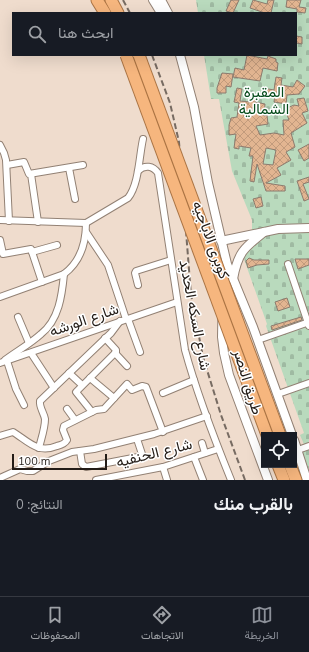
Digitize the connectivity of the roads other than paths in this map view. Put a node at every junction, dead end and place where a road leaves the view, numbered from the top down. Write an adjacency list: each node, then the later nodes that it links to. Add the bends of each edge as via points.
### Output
1 (97, 0): 5 (highway)
2 (111, 0): 6 (highway)
3 (153, 0): 7 (street)
4 (161, 0): 8 (street)
5 (104, 12)
6 (117, 12)
7 (160, 12)
8 (167, 12)
9 (126, 56): 66 (highway, كوبرى الاباجيه, bridge)
10 (139, 56): 67 (highway, كوبرى الاباجيه, bridge)
11 (180, 56): 28 (street, طريق النصر, via 194,107)
12 (143, 140): 17 (street)
13 (0, 146): 14 (street)
14 (7, 165): 18 (street, via 24,162 28,174); 21 (street)
15 (83, 165): 16 (street)
16 (69, 168): 18 (street); 19 (street)
17 (138, 171): 23 (street, via 128,198); 31 (street, شارع السكه الحديد, via 149,166 158,174)
18 (31, 174): 22 (street)
19 (74, 199)
20 (0, 220): 21 (street)
21 (10, 221): 22 (street)
22 (38, 222): 23 (street)
23 (86, 223): 26 (street)
24 (309, 228): 25 (street)
25 (265, 231): 28 (street); 35 (street, via 243,249 235,266)
26 (86, 232): 34 (street, via 78,258); 41 (street, via 108,265)
27 (0, 240): 30 (street, via 3,254 30,249)
28 (220, 241): 32 (street, طريق النصر)
29 (57, 245): 30 (street)
30 (32, 252): 36 (street)
31 (171, 260): 37 (street, via 136,271); 39 (street, شارع السكه الحديد)
32 (227, 264): 35 (street, طريق النصر); 89 (street, طريق النصر, via 222,300 224,353 229,375)
33 (288, 264): 42 (street)
34 (64, 274): 36 (street); 45 (street, via 60,298 52,321 41,335)
35 (233, 279): 44 (street, طريق النصر)
36 (42, 282): 38 (street)
37 (138, 284)
38 (0, 297)
39 (177, 302): 41 (street, شارع الورشه); 53 (street, شارع السكه الحديد)
40 (18, 317): 45 (street)
41 (124, 320): 43 (street); 46 (street); 47 (street, شارع الورشه)
42 (308, 323): 44 (street)
43 (105, 338): 48 (street); 51 (street)
44 (258, 340): 58 (street, طريق النصر)
45 (29, 343): 49 (street)
46 (140, 352)
47 (31, 353): 49 (street, شارع الورشه); 56 (street)
48 (116, 353): 50 (street); 52 (street)
49 (2, 362): 60 (street)
50 (127, 366)
51 (69, 373): 55 (street); 56 (street)
52 (90, 378): 55 (street); 59 (street)
53 (194, 380): 57 (street); 63 (street, شارع السكه الحديد)
54 (309, 383): 58 (street)
55 (82, 385): 62 (street, via 76,393)
56 (54, 388): 73 (street, via 40,402 45,420)
57 (164, 393)
58 (278, 394): 68 (street, طريق النصر)
59 (114, 398): 62 (street, via 104,409); 65 (street, via 126,385 132,390 142,386 147,388)
60 (24, 405)
61 (67, 409): 64 (street)
62 (92, 412): 64 (street)
63 (207, 416): 65 (street); 74 (street, شارع السكه الحديد)
64 (76, 420): 73 (street, via 64,426 66,442 49,448)
65 (163, 432): 70 (street)
66 (267, 432)
67 (279, 432)
68 (291, 432)
69 (0, 436): 73 (street, via 12,432 31,446)
70 (137, 439): 76 (street); 76 (street, via 142,454 138,457 86,467 82,464)
71 (202, 443): 77 (street)
72 (309, 446): 75 (street)
73 (39, 448)
74 (218, 449): 77 (street, شارع الحنفيه); 88 (street, شارع السكه الحديد)
75 (298, 450): 82 (street)
76 (80, 451): 84 (street, via 61,456 33,471 20,469)
77 (205, 453): 78 (street, شارع الحنفيه)
78 (194, 457): 79 (street, شارع الحنفيه); 87 (street)
79 (163, 467): 83 (street, شارع الحنفيه); 86 (street)
80 (279, 468): 90 (highway)
81 (291, 468): 91 (highway)
82 (307, 470): 92 (street)
83 (128, 477): 85 (street, شارع الحنفيه)
84 (0, 478)
85 (96, 480)
86 (167, 480)
87 (203, 480)
88 (231, 480)
89 (268, 480)
90 (284, 480)
91 (296, 480)
92 (307, 480)

